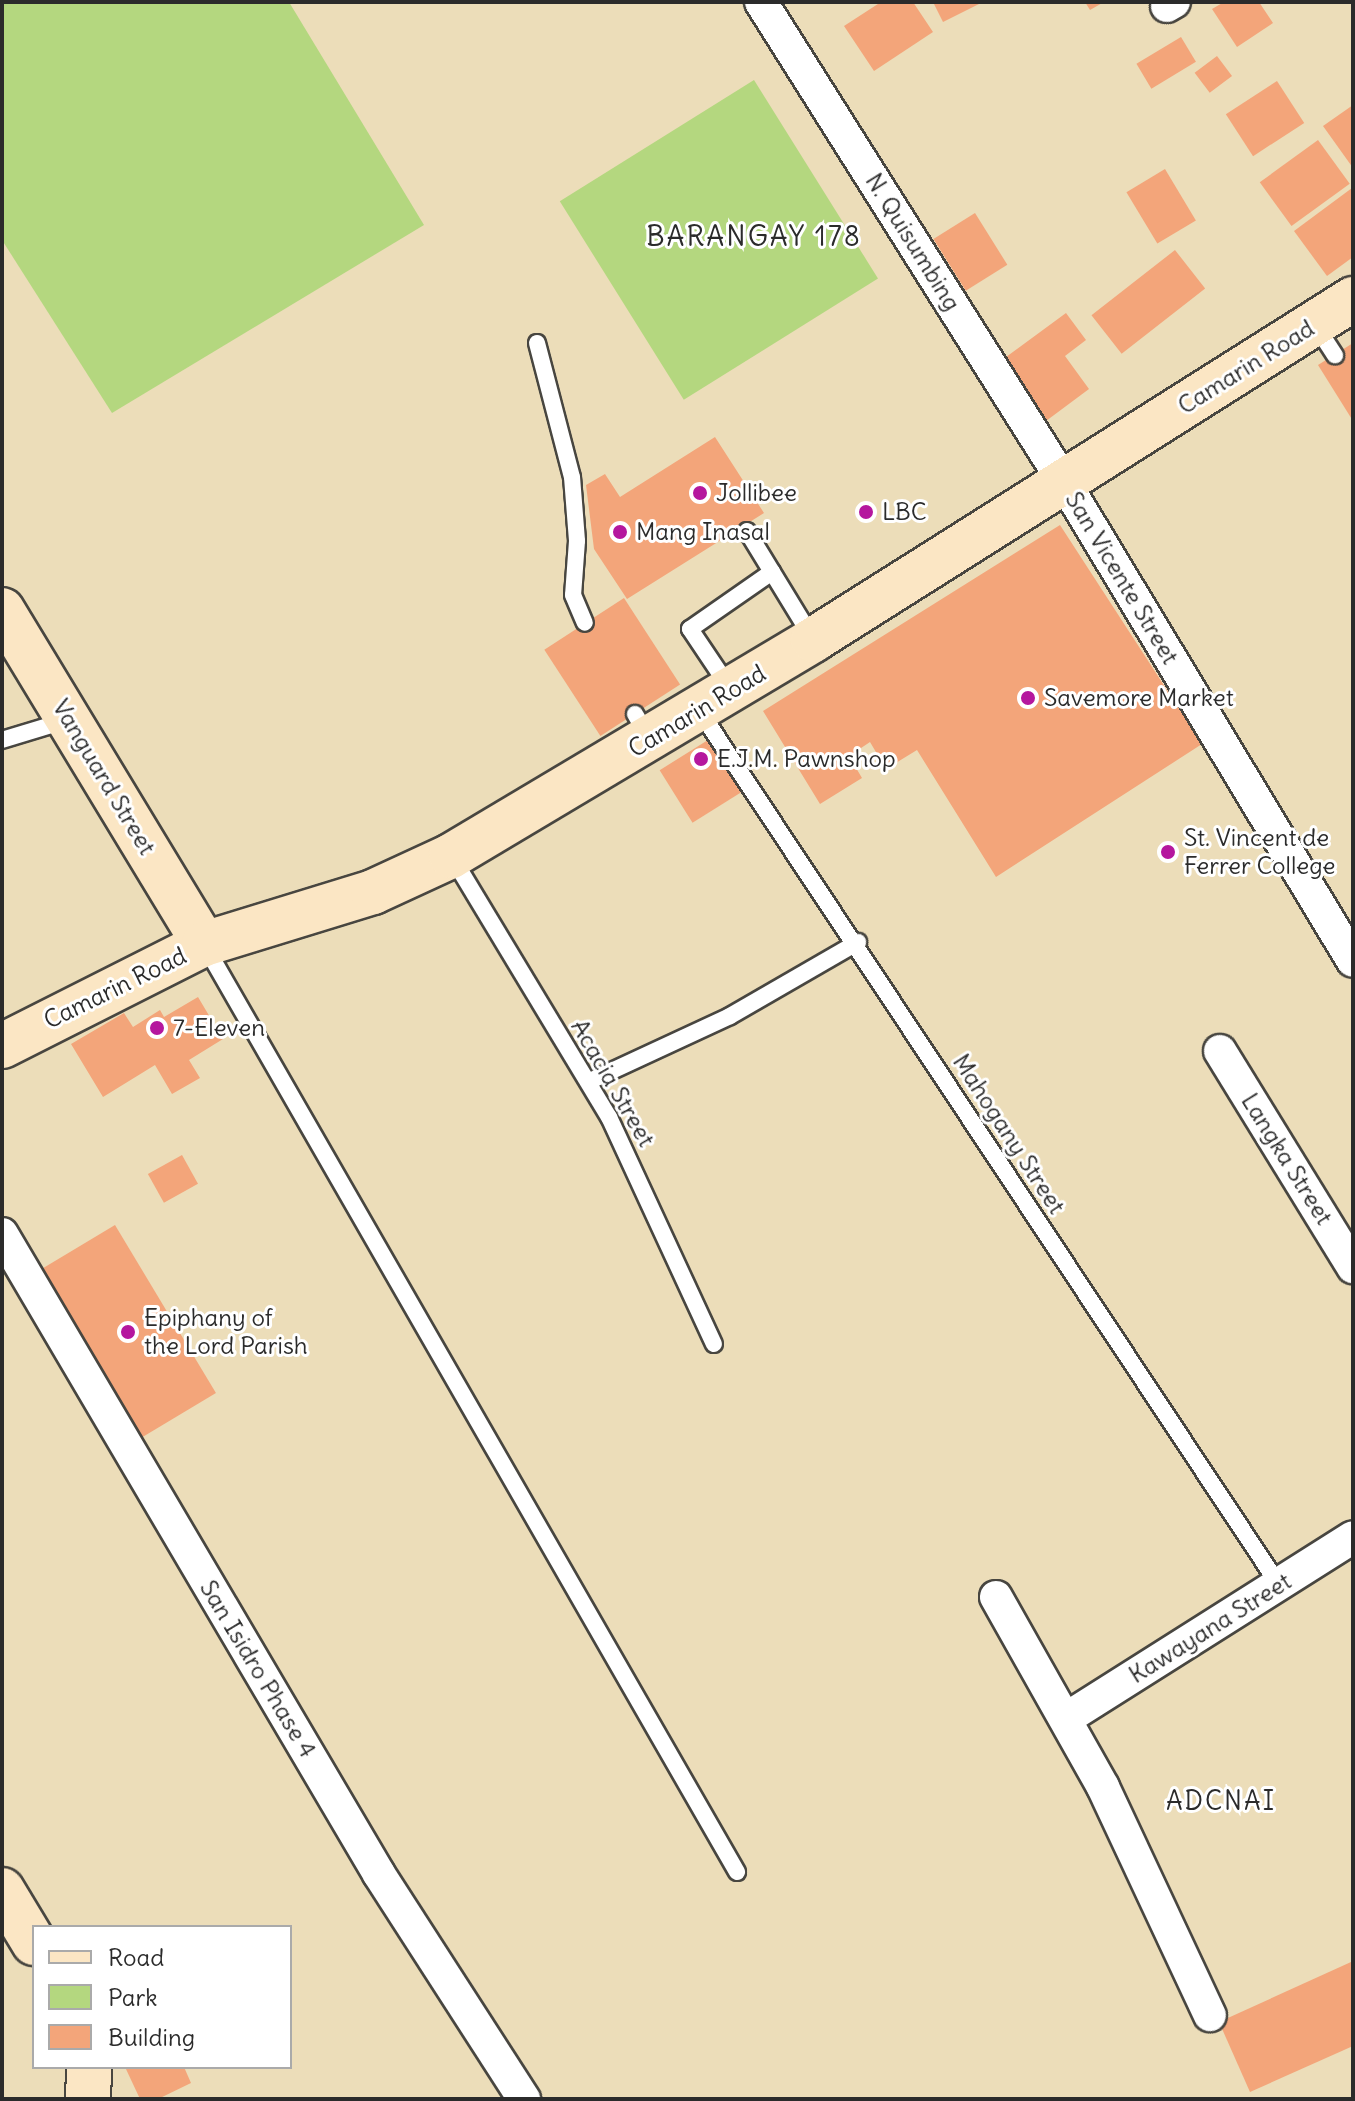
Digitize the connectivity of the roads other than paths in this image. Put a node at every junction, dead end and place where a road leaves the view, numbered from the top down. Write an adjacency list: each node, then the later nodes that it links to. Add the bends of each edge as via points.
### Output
1 (761, 2): 4 (street, N. Quisumbing)
2 (1353, 299): 4 (main road, Camarin Road, via 1325,339)
3 (537, 343): 8 (lane, via 572,477 577,541 573,595)
4 (1064, 482): 9 (main road, Camarin Road); 16 (street, San Vicente Street)
5 (747, 531): 6 (lane)
6 (772, 572): 9 (lane); 10 (lane, Mahogany Street, via 690,629)
7 (2, 610): 11 (main road, Vanguard Street)
8 (585, 623)
9 (813, 640): 10 (main road, Camarin Road)
10 (715, 700): 13 (main road, Camarin Road, via 642,727); 14 (lane, Mahogany Street)
11 (70, 720): 12 (lane); 15 (main road, Vanguard Street)
12 (2, 740)
13 (451, 856): 15 (main road, Camarin Road, via 373,892); 19 (lane, Acacia Street)
14 (858, 942): 19 (lane, via 730,1016); 24 (lane, Mahogany Street)
15 (204, 944): 17 (main road, Camarin Road); 27 (lane)
16 (1353, 961)
17 (2, 1046)
18 (1220, 1051): 21 (street, Langka Street)
19 (590, 1081): 22 (lane, Acacia Street)
20 (2, 1234): 33 (street, San Isidro Phase 4, via 379,1874)
21 (1353, 1267)
22 (714, 1344)
23 (1353, 1537): 24 (street, Kawayana Street)
24 (1279, 1585): 26 (street, Kawayana Street)
25 (996, 1597): 26 (street)
26 (1067, 1718): 30 (street)
27 (737, 1872)
28 (2, 1890): 29 (main road)
29 (32, 1940)
30 (1210, 2015)
31 (89, 2069): 32 (main road)
32 (88, 2099)
33 (524, 2099)

